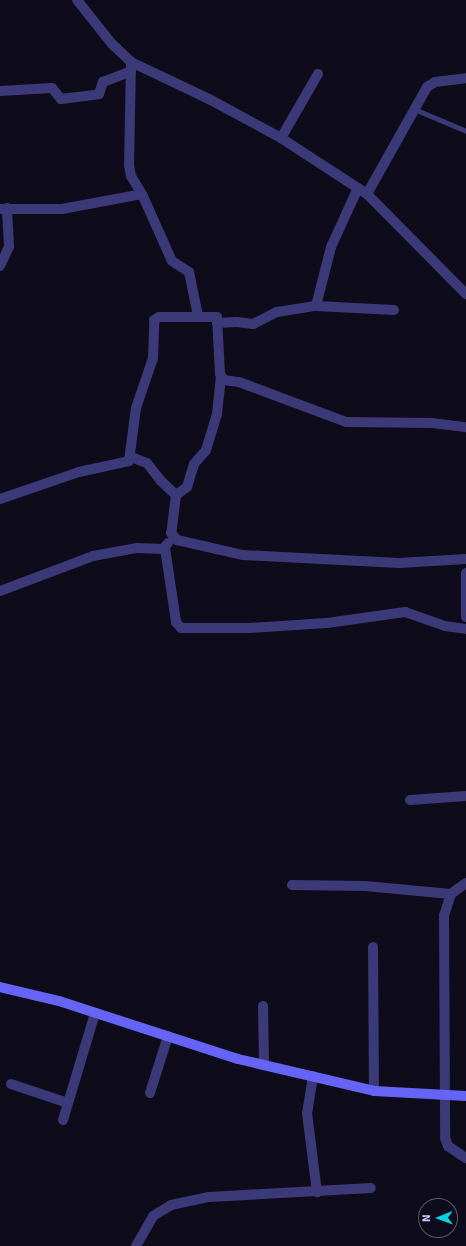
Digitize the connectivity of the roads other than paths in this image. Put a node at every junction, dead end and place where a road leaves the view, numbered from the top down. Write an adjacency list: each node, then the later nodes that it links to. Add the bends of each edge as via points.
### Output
1 (77, 0): 2 (street)
2 (131, 66): 5 (street, via 103,82 100,94 61,99 52,88); 8 (street, via 209,98); 10 (street, via 129,165 131,176)
3 (318, 74): 8 (street)
4 (466, 78): 6 (street, via 430,84)
5 (0, 91)
6 (414, 109): 7 (lane); 11 (street)
7 (466, 131)
8 (281, 138): 9 (street)
9 (358, 188): 11 (street); 15 (street, via 331,247)
10 (142, 194): 12 (street, via 62,209); 17 (street, via 172,261 189,272)
11 (367, 194): 14 (street)
12 (3, 209): 13 (street, via 9,247)
13 (0, 266)
14 (466, 294)
15 (316, 306): 16 (street); 18 (street, via 277,312 253,324)
16 (394, 310)
17 (198, 316): 18 (street, via 215,316); 21 (street, via 155,319 152,358 136,408)
18 (217, 323): 19 (street)
19 (221, 378): 20 (street, via 346,422 432,423); 22 (street, via 217,414 206,450 194,464 188,487)
20 (466, 427)
21 (131, 457): 22 (street, via 147,462 161,481); 23 (street, via 126,463 79,472)
22 (176, 494): 24 (street)
23 (0, 500)
24 (172, 536): 25 (street); 26 (street, via 177,540 243,555 399,564)
25 (165, 548): 28 (street, via 136,548 103,554); 30 (street, via 176,622 181,628 250,628 327,623 405,612 445,626)
26 (466, 560)
27 (466, 573): 29 (street)
28 (0, 591)
29 (466, 617)
30 (466, 629)
31 (466, 796): 32 (street)
32 (410, 800)
33 (466, 883): 35 (street)
34 (292, 885): 35 (street, via 365,886)
35 (451, 894): 46 (street, via 444,915)
36 (373, 946): 44 (street)
37 (0, 986): 39 (main road)
38 (263, 1006): 41 (street)
39 (95, 1013): 40 (main road); 48 (street)
40 (168, 1036): 41 (main road); 45 (street)
41 (264, 1065): 42 (main road)
42 (313, 1076): 44 (main road); 52 (street, via 307,1113)
43 (11, 1084): 48 (street)
44 (374, 1091): 46 (main road)
45 (150, 1093)
46 (446, 1095): 47 (main road); 50 (street, via 446,1143 451,1150)
47 (466, 1096)
48 (68, 1103): 49 (street)
49 (63, 1120)
50 (466, 1158)
51 (371, 1188): 52 (street)
52 (317, 1192): 53 (street, via 209,1197 171,1205 152,1216)
53 (136, 1246)

